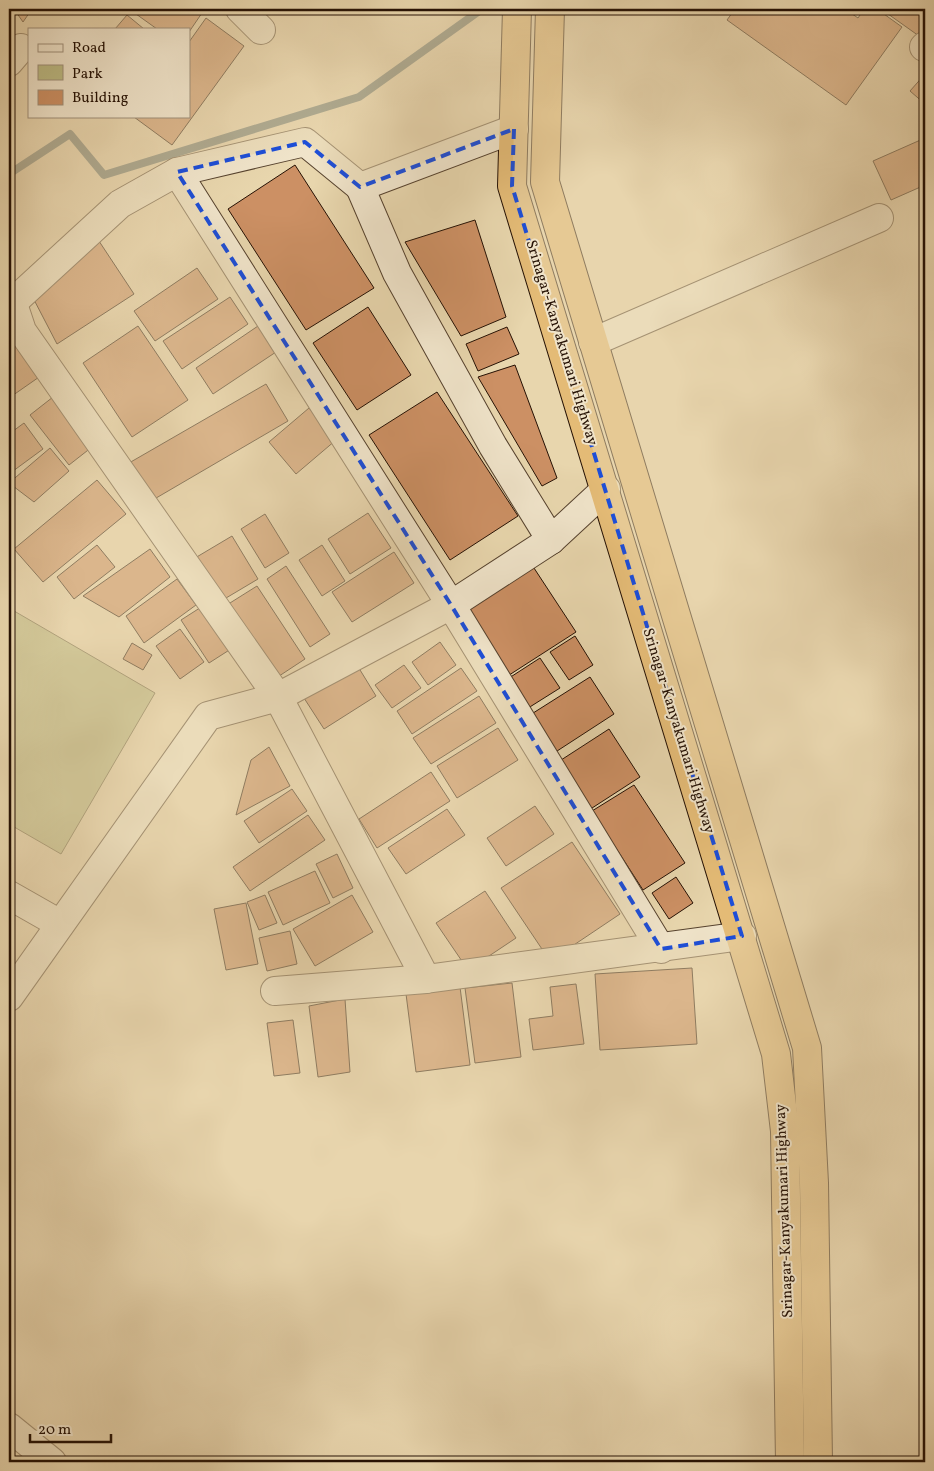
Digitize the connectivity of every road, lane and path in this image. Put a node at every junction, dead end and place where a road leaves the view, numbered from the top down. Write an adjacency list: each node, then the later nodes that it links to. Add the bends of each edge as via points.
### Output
1 (240, 9): 4 (street)
2 (517, 20): 5 (highway, Srinagar-Kanyakumari Highway)
3 (550, 20): 11 (highway, Srinagar-Kanyakumari Highway, via 545,182)
4 (261, 30)
5 (514, 129): 7 (street); 12 (highway, Srinagar-Kanyakumari Highway, via 512,186)
6 (177, 172): 7 (street, via 305,142); 9 (street, via 120,204); 14 (street)
7 (360, 187): 13 (street, via 397,273 493,446)
8 (879, 218): 11 (street)
9 (11, 305): 10 (street)
10 (15, 336): 15 (street)
11 (593, 342): 26 (highway, Srinagar-Kanyakumari Highway, via 807,1048 814,1183)
12 (606, 489): 13 (street); 18 (highway, Srinagar-Kanyakumari Highway)
13 (551, 540): 14 (street)
14 (451, 605): 15 (street); 19 (street)
15 (278, 697): 17 (street, via 208,716); 20 (street)
16 (9, 895): 17 (street)
17 (60, 924): 22 (street)
18 (742, 936): 19 (street); 25 (highway, Srinagar-Kanyakumari Highway, via 776,1054 785,1131)
19 (661, 948): 20 (street)
20 (426, 979): 21 (street)
21 (275, 990)
22 (9, 997)
23 (9, 1427): 24 (street)
24 (52, 1462)
25 (790, 1462)
26 (818, 1462)

